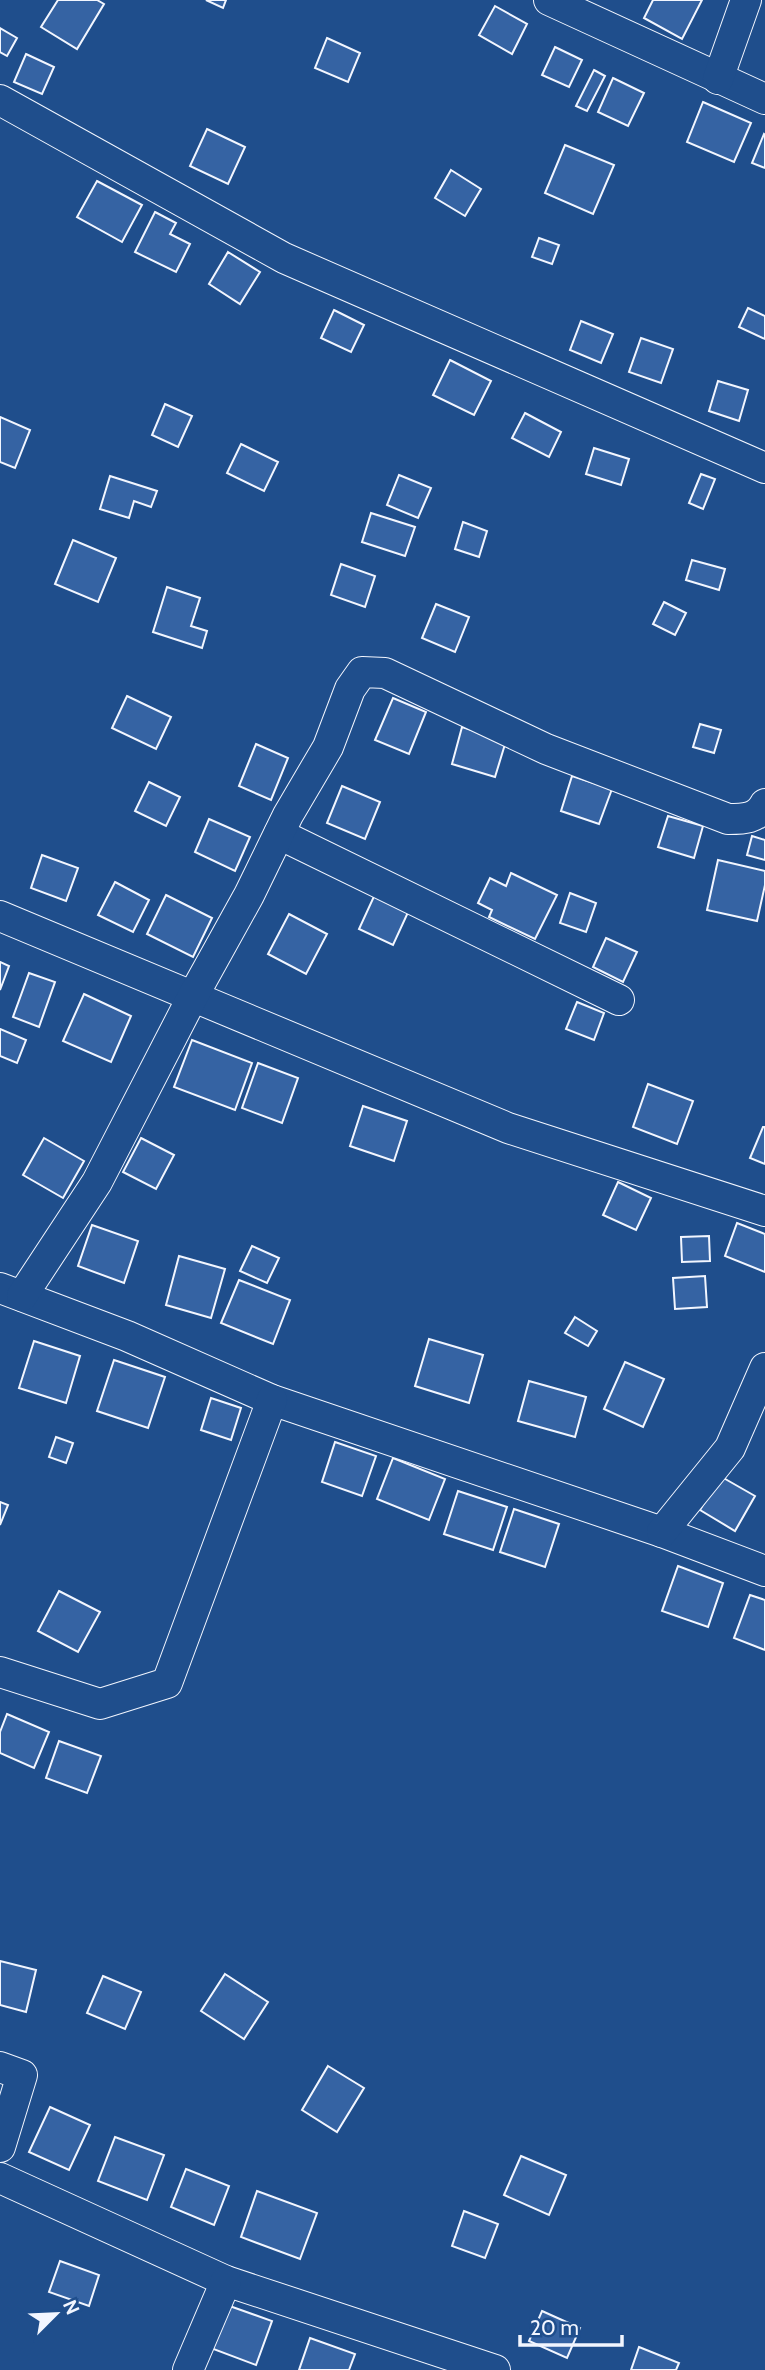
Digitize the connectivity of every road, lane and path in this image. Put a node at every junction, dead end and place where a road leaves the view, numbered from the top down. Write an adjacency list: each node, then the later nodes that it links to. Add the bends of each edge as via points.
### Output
1 (549, 0): 3 (street)
2 (746, 0): 3 (street)
3 (718, 79): 4 (street)
4 (765, 99)
5 (0, 100): 6 (street, via 284,258)
6 (765, 468)
7 (765, 804): 8 (street, via 760,814 728,819 546,749 384,673 362,673 350,690 328,747)
8 (279, 834): 10 (street); 11 (street)
9 (0, 916): 10 (street)
10 (193, 996): 12 (street, via 508,1128); 13 (street, via 97,1182)
11 (619, 1000)
12 (765, 1211)
13 (11, 1292): 15 (street, via 127,1336)
14 (765, 1368): 16 (street, via 730,1448)
15 (272, 1400): 16 (street); 18 (street, via 167,1683 100,1704)
16 (662, 1532): 17 (street)
17 (765, 1571)
18 (0, 1672)
19 (0, 2067): 20 (street, via 22,2075)
20 (0, 2147)
21 (0, 2178): 22 (street)
22 (226, 2281): 23 (street); 24 (street)
23 (188, 2370)
24 (495, 2370)

